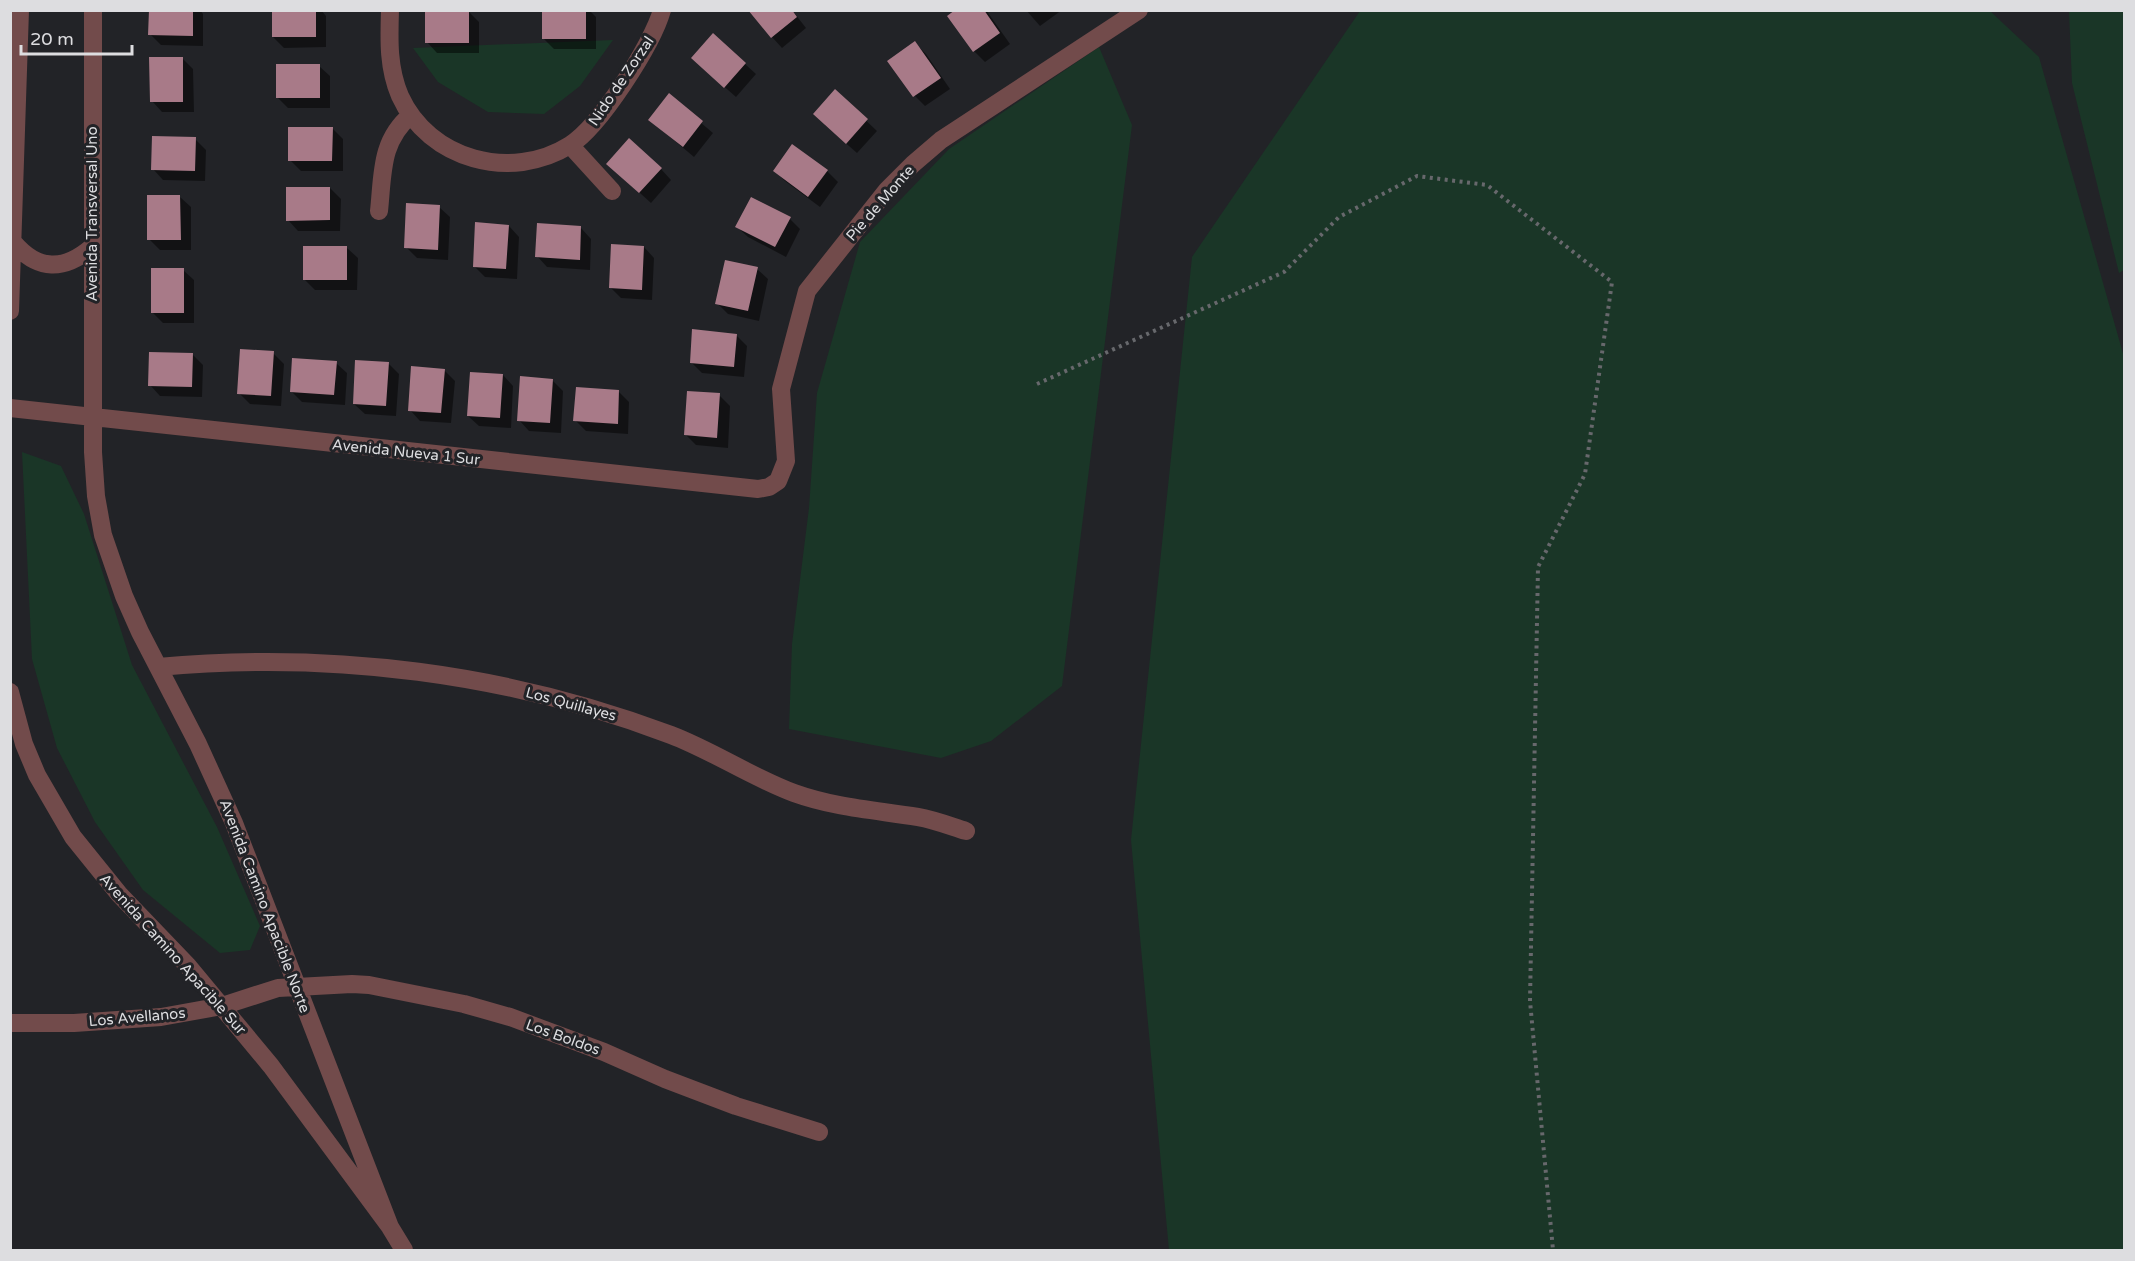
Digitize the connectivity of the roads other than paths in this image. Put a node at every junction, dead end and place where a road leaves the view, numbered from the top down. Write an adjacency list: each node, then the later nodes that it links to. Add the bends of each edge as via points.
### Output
1 (20, 10): 10 (street)
2 (93, 10): 11 (street, Avenida Transversal Uno)
3 (390, 10): 6 (street, Nido de Zorzal, via 392,74)
4 (662, 10): 7 (street, Nido de Zorzal, via 651,37 609,104)
5 (1139, 10): 15 (street, Pie de Monte, via 941,140 887,190 807,291 781,389)
6 (411, 116): 7 (street, Nido de Zorzal, via 437,142 476,160 524,162 549,156); 9 (street, via 400,124 387,146)
7 (570, 145): 8 (street)
8 (612, 190)
9 (379, 211)
10 (14, 243): 11 (street, via 35,261 48,265 80,258); 12 (street)
11 (92, 247): 14 (street, Avenida Transversal Uno)
12 (10, 311)
13 (10, 408): 14 (street, Avenida Nueva 1 Sur)
14 (94, 418): 15 (street, Avenida Nueva 1 Sur, via 758,489 778,481); 16 (street, Avenida Camino Apacible Norte, via 96,496 103,535 124,596)
15 (786, 461)
16 (158, 667): 19 (street, Los Quillayes, via 308,661 430,672 487,682 673,736 770,783 821,801 920,817); 20 (street, Avenida Camino Apacible Norte, via 234,823)
17 (10, 692): 18 (street, Avenida Camino Apacible Sur)
18 (13, 713): 21 (street, Avenida Camino Apacible Sur, via 37,775 73,837 119,894)
19 (966, 831)
20 (296, 986): 21 (street, Los Avellanos); 23 (street, Los Boldos, via 361,984 464,1004 510,1017 736,1106); 24 (street, Avenida Camino Apacible Norte)
21 (222, 1006): 22 (street, Los Avellanos, via 161,1017); 24 (street, Avenida Camino Apacible Sur, via 318,1127)
22 (10, 1023)
23 (819, 1132)
24 (390, 1227): 25 (street)
25 (404, 1251)

